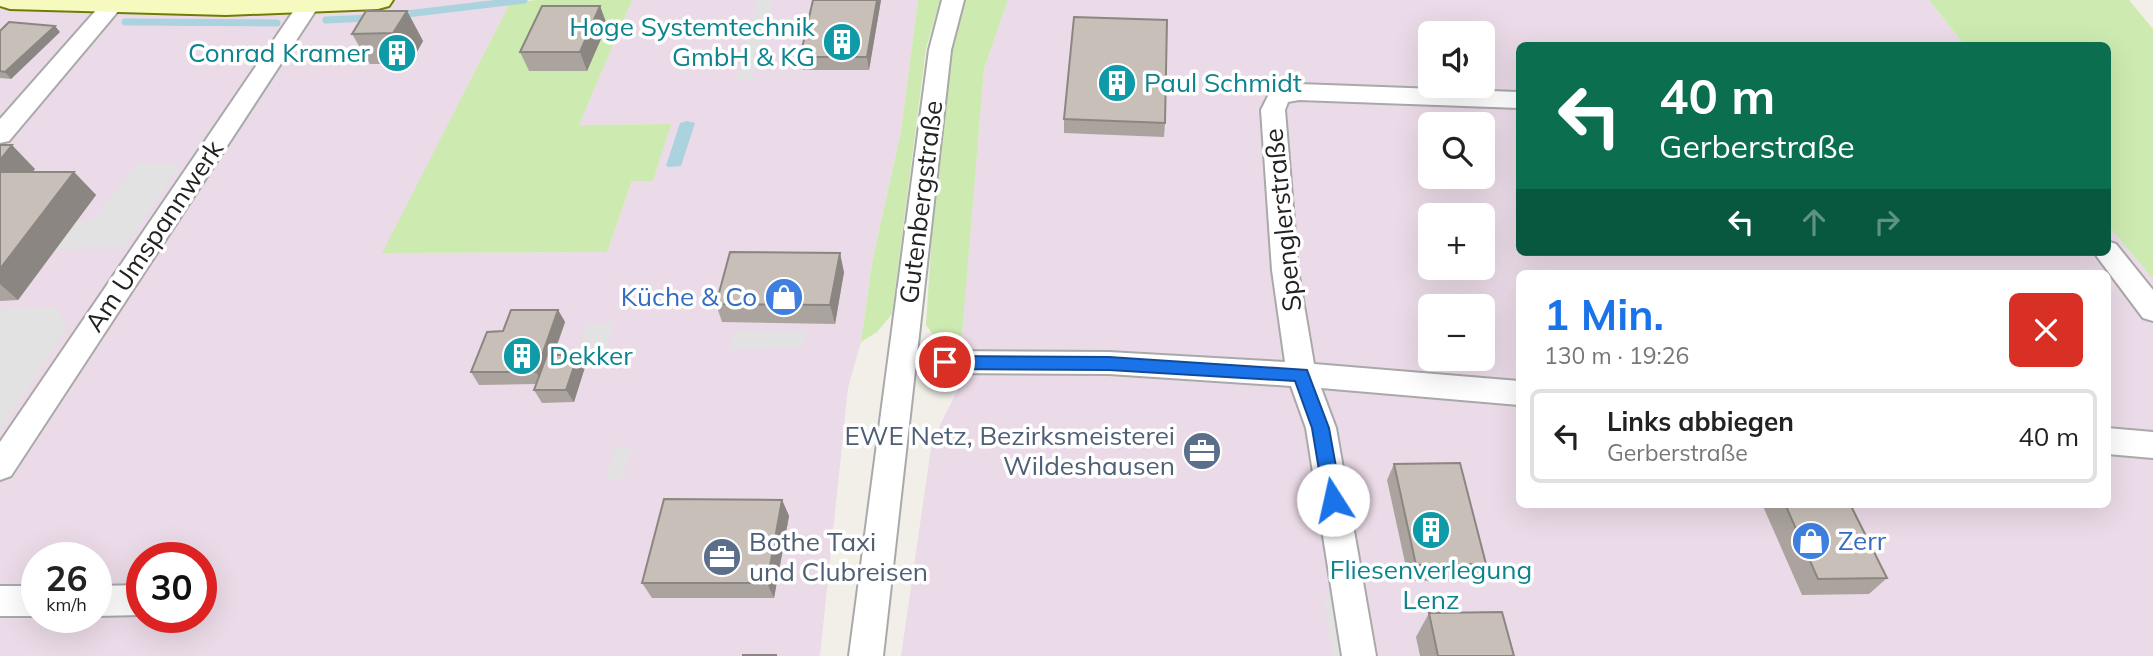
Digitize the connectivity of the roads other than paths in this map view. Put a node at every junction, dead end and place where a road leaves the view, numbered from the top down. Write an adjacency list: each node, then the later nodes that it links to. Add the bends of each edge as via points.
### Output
1 (10, 0): 4 (main road)
2 (378, 0): 5 (main road)
3 (953, 0): 18 (street, Gutenbergstraße, via 940,50)
4 (114, 3): 5 (main road); 7 (street)
5 (309, 4): 15 (street, Am Umspannwerk)
6 (1516, 100): 11 (street, Spenglerstraße, via 1299,92 1278,97 1272,110 1275,164)
7 (0, 135)
8 (2111, 256): 9 (street)
9 (2153, 310)
10 (945, 362): 11 (street, via 1109,363)
11 (1301, 375): 12 (street); 19 (street, via 1321,428)
12 (1516, 393)
13 (2111, 441): 14 (street)
14 (2153, 445)
15 (0, 467)
16 (0, 601): 17 (street)
17 (21, 601)
18 (866, 656)
19 (1359, 656)

